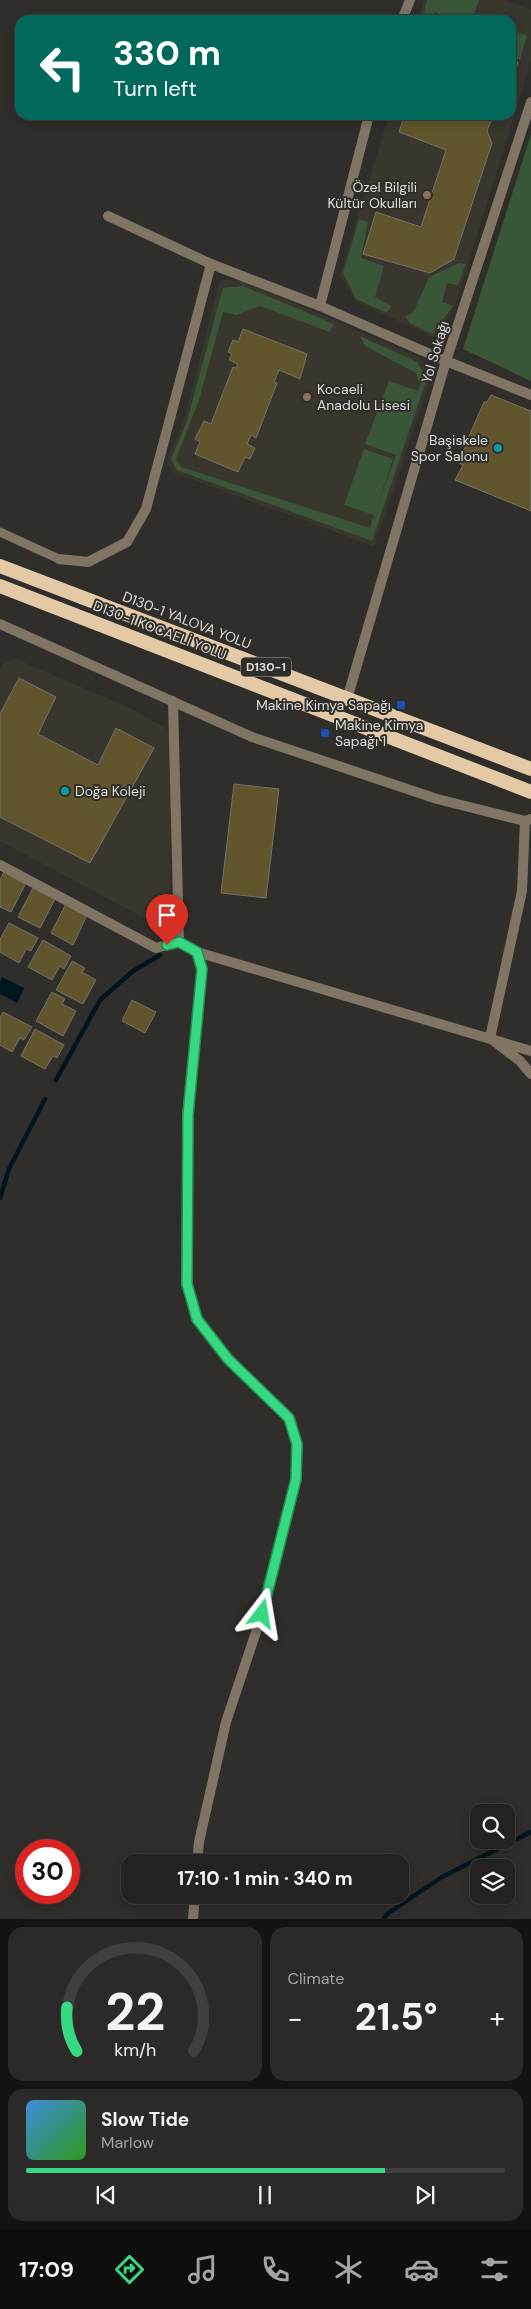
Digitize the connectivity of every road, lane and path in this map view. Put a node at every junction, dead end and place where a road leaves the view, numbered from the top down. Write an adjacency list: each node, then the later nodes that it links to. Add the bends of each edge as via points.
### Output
1 (410, 0): 2 (street)
2 (404, 15)
3 (531, 102): 8 (street, Yol Sokağı)
4 (368, 120): 7 (street)
5 (108, 216): 6 (street)
6 (211, 264): 7 (street); 11 (street, via 146,509 127,542 88,562)
7 (320, 306): 8 (street)
8 (446, 361): 9 (street); 15 (street, Yol Sokağı)
9 (531, 395)
10 (0, 532): 11 (lane)
11 (59, 559)
12 (0, 566): 15 (highway, D130-1 YALOVA YOLU / D130-1)
13 (0, 586): 18 (highway, D130-1 KOCAELİ YOLU / D130-1)
14 (0, 624): 16 (street)
15 (347, 698): 17 (highway, D130-1 YALOVA YOLU / D130-1)
16 (173, 701): 19 (street, via 252,736 308,756 437,799); 21 (street)
17 (531, 769)
18 (531, 792)
19 (528, 820): 23 (street, via 522,891)
20 (0, 865): 21 (street, via 156,948)
21 (179, 942): 22 (street)
22 (197, 952): 23 (street); 26 (street, via 202,969 188,1115 187,1284 197,1319 228,1359 289,1418 297,1444 296,1479 262,1614 226,1722)
23 (490, 1038): 24 (street); 25 (street, via 520,1060)
24 (531, 1051)
25 (531, 1074)
26 (197, 1854)
27 (194, 1904): 28 (street)
28 (193, 1919)

